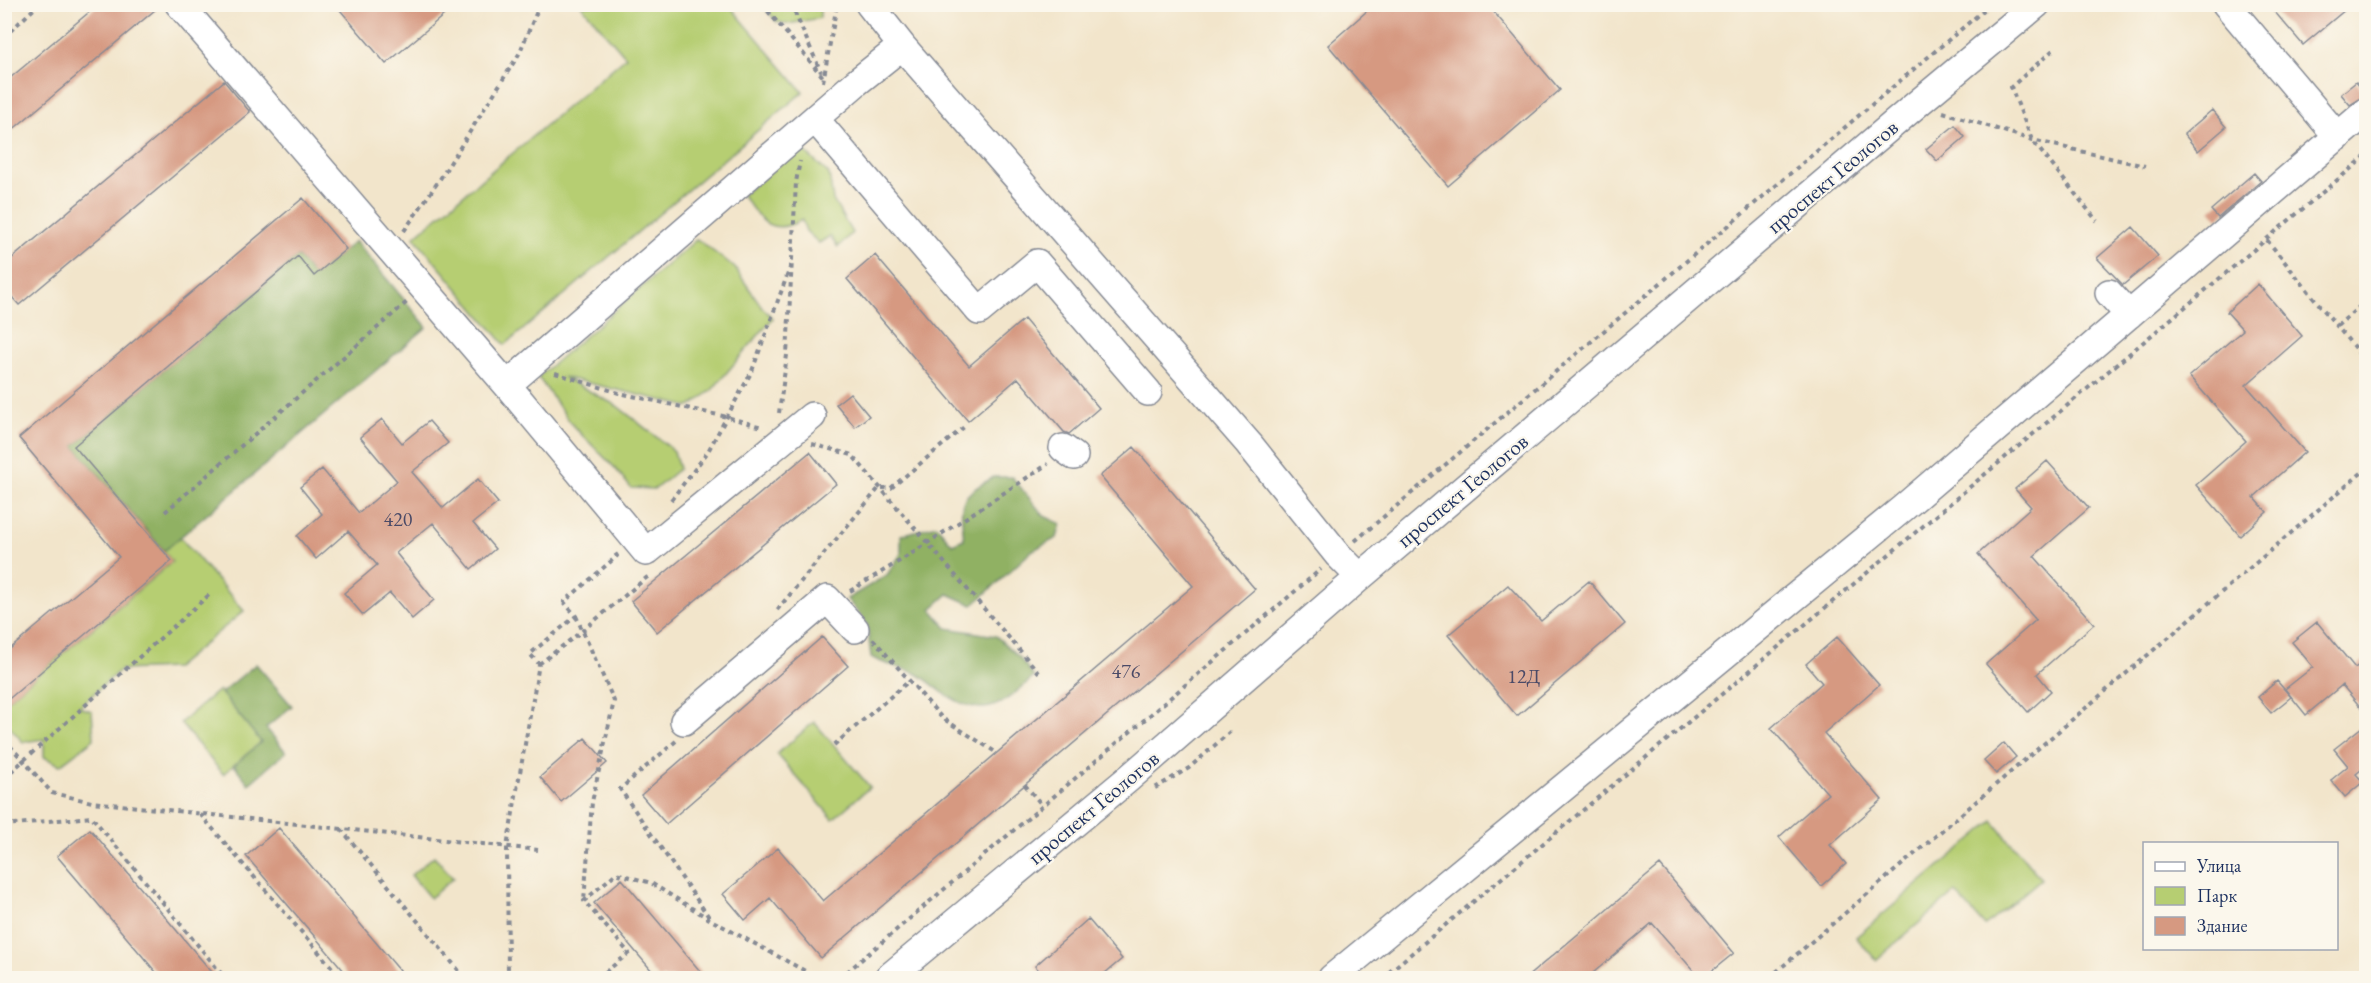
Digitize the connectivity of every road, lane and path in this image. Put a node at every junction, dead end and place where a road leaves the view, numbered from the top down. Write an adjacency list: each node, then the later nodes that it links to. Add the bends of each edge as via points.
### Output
1 (39, 4): 11 (path)
2 (179, 4): 25 (street)
3 (540, 4): 25 (path, via 519,54 440,179 404,231 392,237)
4 (762, 4): 14 (path)
5 (791, 4): 14 (path)
6 (837, 4): 14 (path)
7 (868, 4): 12 (street)
8 (1991, 4): 46 (path)
9 (2037, 4): 15 (street, проспект Геологов)
10 (2226, 4): 18 (street)
11 (4, 37)
12 (902, 46): 17 (street); 46 (street, via 1249,444)
13 (2053, 50): 19 (path, via 2011,87)
14 (824, 78): 17 (path)
15 (1917, 104): 19 (path); 48 (street, проспект Геологов)
16 (2367, 112): 18 (street)
17 (815, 119): 34 (street); 35 (street, via 979,311 1037,263)
18 (2338, 137): 30 (street)
19 (2032, 140): 22 (path); 23 (path)
20 (801, 156): 26 (path)
21 (2367, 156): 24 (path)
22 (2145, 166)
23 (2097, 221)
24 (2267, 240): 31 (path); 80 (path)
25 (389, 248): 27 (street)
26 (793, 260): 37 (path, via 752,370); 39 (path)
27 (422, 286): 34 (street); 44 (path)
28 (2109, 293): 30 (street)
29 (2367, 301): 31 (path)
30 (2129, 315): 79 (street, via 1810,586)
31 (2337, 326): 32 (path)
32 (2367, 363)
33 (552, 373): 37 (path, via 619,393)
34 (507, 385): 39 (street, via 646,552)
35 (1148, 392)
36 (812, 416): 39 (street)
37 (727, 417): 39 (path); 43 (path, via 707,453)
38 (964, 427): 42 (path, via 891,488)
39 (782, 434): 42 (path, via 852,455)
40 (1068, 452): 45 (path)
41 (2367, 470): 81 (path)
42 (879, 488): 45 (path); 51 (path)
43 (665, 507)
44 (165, 512)
45 (928, 543): 50 (path, via 851,590); 54 (path)
46 (1338, 555): 48 (street); 63 (path)
47 (617, 556): 52 (path, via 564,602)
48 (1360, 577): 78 (street, проспект Геологов, via 1137,771)
49 (210, 594): 60 (path)
50 (833, 606): 53 (street); 56 (street, via 827,599)
51 (774, 613)
52 (576, 616): 67 (path, via 530,654 539,664); 69 (path, via 614,701 592,802)
53 (862, 633): 55 (path)
54 (1041, 675)
55 (909, 681): 58 (path); 59 (path, via 942,718)
56 (683, 728): 70 (path, via 620,789)
57 (4, 739): 60 (path)
58 (834, 745)
59 (997, 753)
60 (24, 761): 61 (path); 64 (path, via 52,793 92,802)
61 (4, 778)
62 (1025, 785): 63 (path)
63 (1042, 805): 77 (path)
64 (200, 814): 66 (path); 72 (path)
65 (4, 825): 71 (path, via 92,817)
66 (340, 829): 67 (path); 73 (path)
67 (507, 846): 68 (path); 74 (path)
68 (538, 850)
69 (584, 901): 70 (path, via 616,873 651,883); 75 (path, via 628,953)
70 (711, 920): 76 (path)
71 (225, 978)
72 (341, 978)
73 (465, 978)
74 (508, 978)
75 (598, 978)
76 (818, 978)
77 (840, 978)
78 (888, 978)
79 (1332, 978)
80 (1382, 978)
81 (1769, 978)

